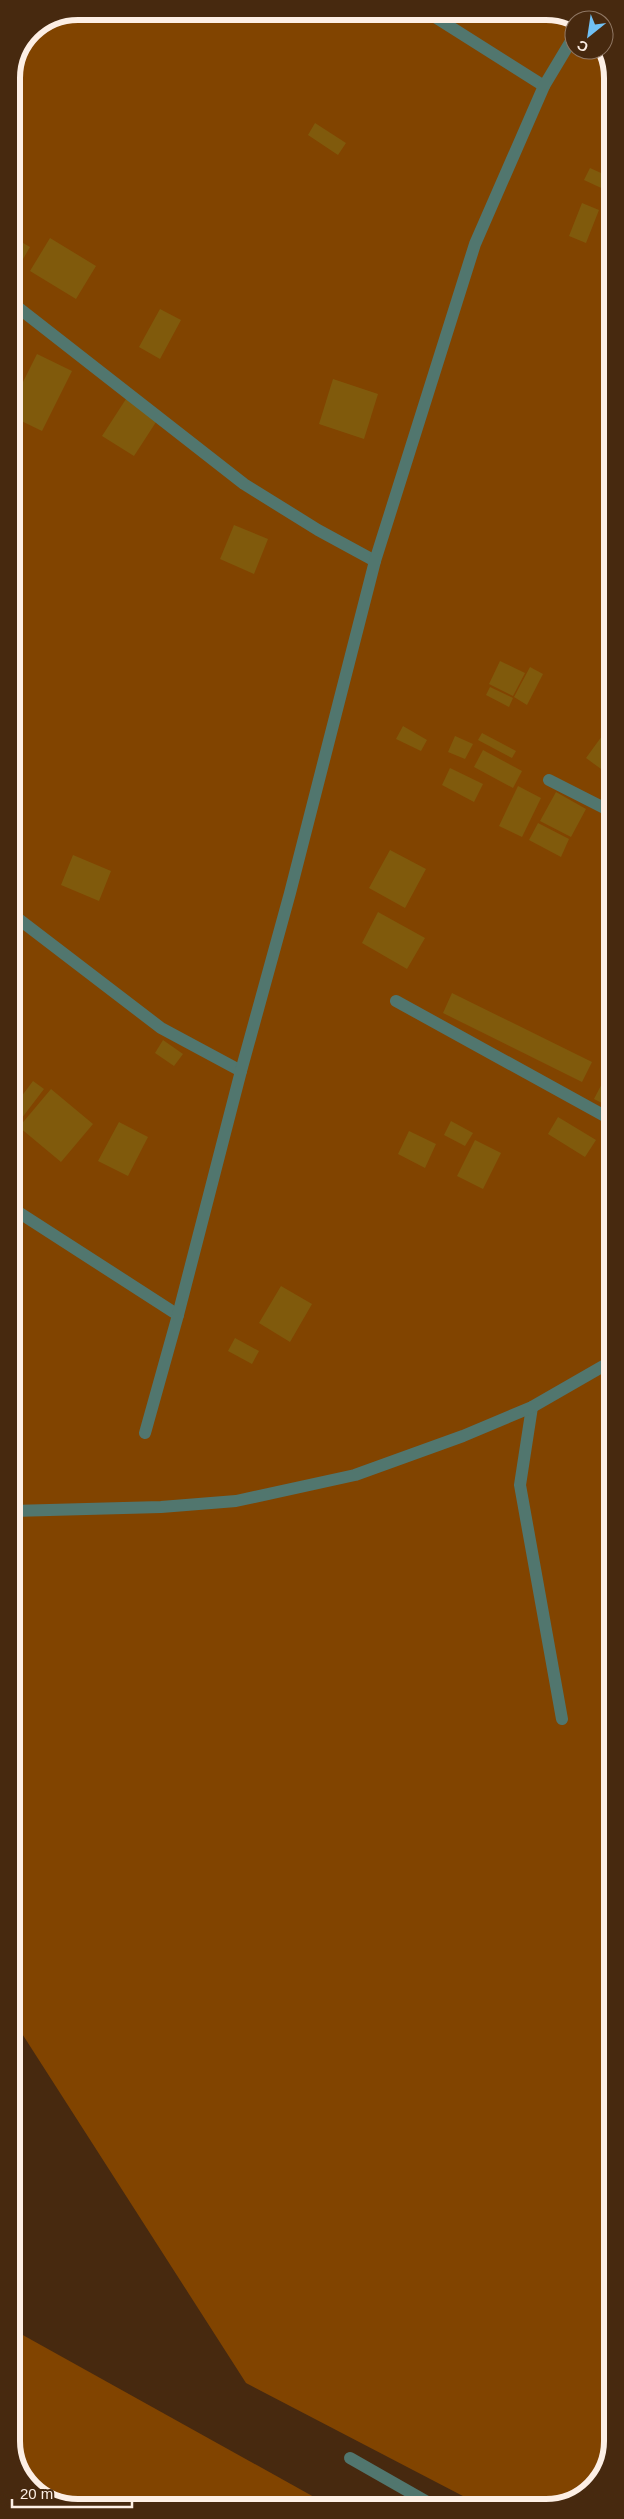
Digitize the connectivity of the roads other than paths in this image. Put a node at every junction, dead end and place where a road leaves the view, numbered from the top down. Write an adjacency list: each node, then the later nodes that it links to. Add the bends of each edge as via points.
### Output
1 (440, 20): 3 (street)
2 (564, 53): 3 (street)
3 (544, 86): 5 (street, via 475,244)
4 (20, 309): 5 (street, via 244,484)
5 (375, 561): 10 (street, via 290,893)
6 (549, 780): 7 (street)
7 (604, 808)
8 (20, 920): 10 (street, via 161,1028)
9 (396, 1001): 11 (street)
10 (240, 1071): 13 (street)
11 (604, 1116)
12 (20, 1213): 13 (street)
13 (178, 1315): 16 (street)
14 (604, 1366): 15 (street)
15 (532, 1407): 17 (street, via 355,1475 236,1501); 18 (street, via 520,1485)
16 (145, 1433)
17 (20, 1512)
18 (562, 1719)
19 (350, 2458): 20 (street)
20 (422, 2499)

